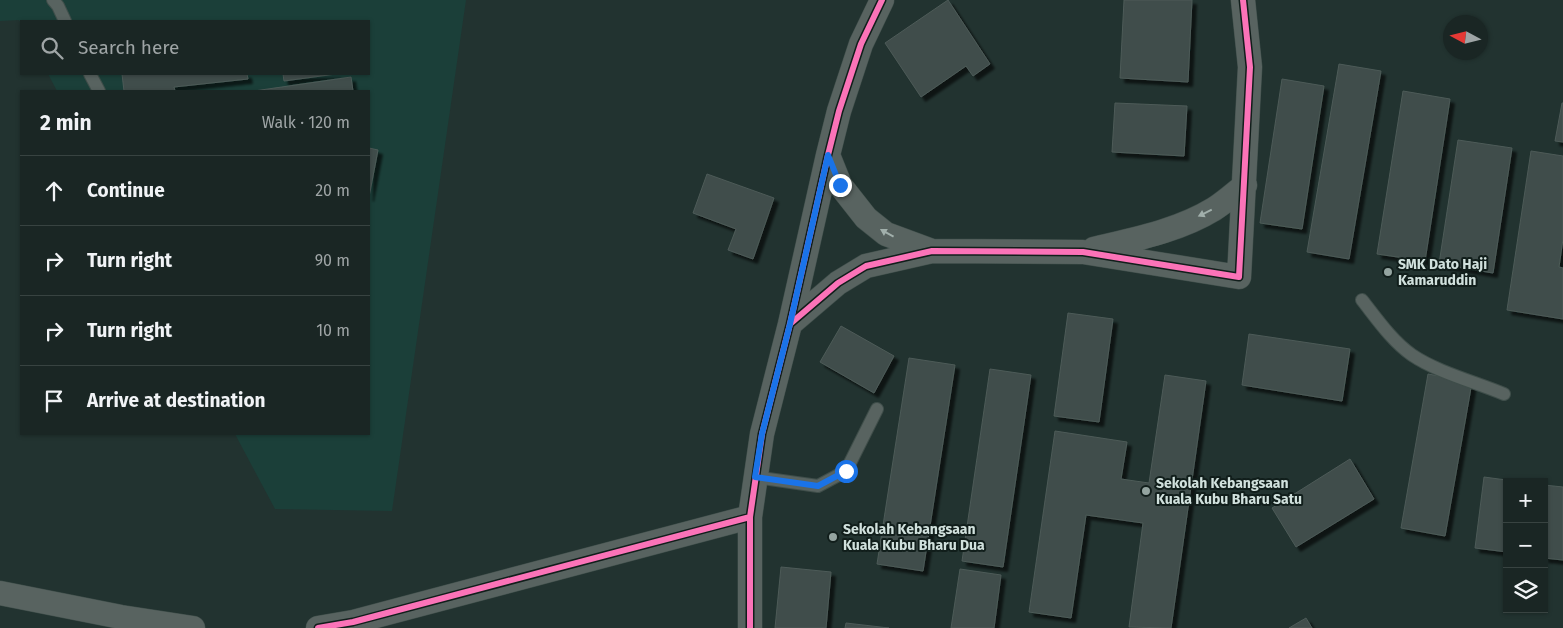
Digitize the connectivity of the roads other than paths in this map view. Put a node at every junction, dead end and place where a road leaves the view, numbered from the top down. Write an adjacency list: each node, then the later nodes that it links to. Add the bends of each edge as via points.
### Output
1 (53, 0): 4 (lane)
2 (882, 0): 7 (street, via 861,44)
3 (1243, 0): 8 (street, via 1250,67)
4 (65, 20)
5 (90, 75): 6 (lane)
6 (98, 90)
7 (828, 155): 9 (street, one-way to 7, via 886,234 866,218 840,185); 12 (street)
8 (1245, 185): 10 (street, one-way to 10, via 1214,209 1180,225 1150,236); 10 (street, via 1239,277)
9 (932, 251): 10 (street); 12 (street, via 866,266 838,282)
10 (1083, 252)
11 (1362, 300): 13 (lane, via 1393,338 1412,355)
12 (790, 324): 15 (street, via 762,434)
13 (1504, 394)
14 (877, 409): 15 (lane, via 846,471 818,486)
15 (755, 477): 16 (street)
16 (750, 517): 19 (street, via 352,622); 20 (street)
17 (0, 593): 18 (street)
18 (193, 628)
19 (318, 628)
20 (750, 628)

